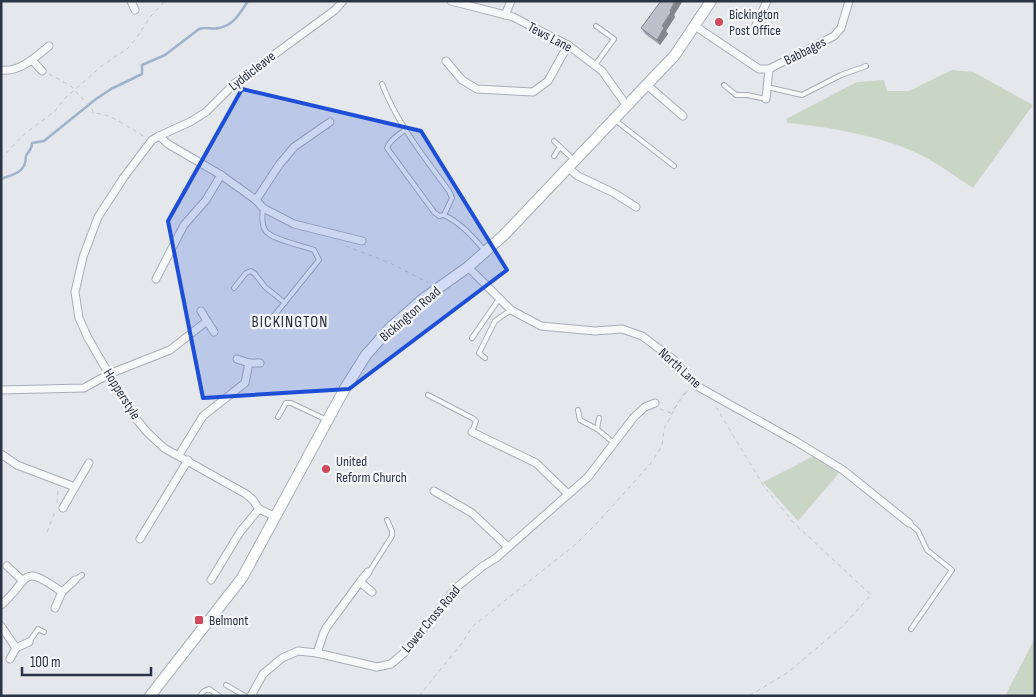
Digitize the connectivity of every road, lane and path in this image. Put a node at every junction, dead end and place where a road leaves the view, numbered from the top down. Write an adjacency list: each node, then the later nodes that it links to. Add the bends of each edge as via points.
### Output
1 (131, 1): 9 (street)
2 (164, 1): 27 (path, via 128,48)
3 (343, 1): 35 (street, Lyddicleave, via 234,84 206,112)
4 (451, 1): 10 (street, Tews Lane)
5 (511, 1): 10 (street)
6 (711, 1): 13 (main road, Bickington Road)
7 (766, 1): 11 (street)
8 (849, 1): 20 (street, Babbages, via 841,28 834,36)
9 (135, 10)
10 (505, 15): 14 (street, Tews Lane)
11 (756, 25)
12 (596, 26): 18 (lane, via 614,39)
13 (695, 26): 20 (street, Babbages, via 759,69); 25 (main road, Bickington Road, via 675,55)
14 (568, 45): 17 (street, via 548,81 533,92 478,89 462,80); 18 (street, Tews Lane)
15 (50, 46): 16 (street)
16 (32, 60): 21 (street, via 8,71); 22 (street)
17 (446, 61)
18 (595, 66): 29 (street, Tews Lane)
19 (866, 66): 26 (lane, via 802,95)
20 (769, 69): 26 (street, Babbages)
21 (1, 70)
22 (45, 72): 27 (path)
23 (382, 84): 34 (lane)
24 (724, 84): 28 (lane, via 736,95)
25 (647, 85): 29 (main road, Bickington Road); 31 (street)
26 (767, 87): 28 (street, Babbages)
27 (75, 90): 30 (path); 39 (path, via 55,111 22,136)
28 (766, 100)
29 (627, 106): 32 (main road, Bickington Road)
30 (92, 109)
31 (682, 116)
32 (614, 120): 40 (main road, Bickington Road); 41 (lane)
33 (330, 122): 43 (street, via 294,147 278,165)
34 (406, 130): 46 (lane, via 449,191 452,198); 46 (lane, via 387,148 434,212)
35 (159, 136): 42 (street); 59 (street, Lyddicleave, via 152,140 124,176 98,217 83,257 75,292 79,318)
36 (554, 141): 37 (lane)
37 (560, 147): 38 (lane); 40 (lane)
38 (554, 156)
39 (1, 159)
40 (571, 165): 44 (street, via 578,176); 48 (main road, Bickington Road)
41 (674, 166)
42 (221, 175): 43 (street); 50 (street, via 206,200 184,225)
43 (256, 200): 45 (street)
44 (636, 207)
45 (264, 208): 47 (street, via 294,224); 53 (lane, via 262,219 268,234 314,250 319,260)
46 (444, 215): 48 (lane, via 455,220)
47 (362, 241)
48 (486, 251): 49 (main road, Bickington Road)
49 (468, 267): 52 (street, North Lane); 75 (main road, Bickington Road, via 423,299 390,328 366,355)
50 (156, 279)
51 (234, 288): 53 (lane, via 251,271)
52 (499, 299): 54 (street, North Lane); 60 (lane)
53 (285, 303): 57 (lane)
54 (511, 310): 61 (lane, via 495,321 479,353); 66 (street, North Lane, via 541,326 595,331 622,329 642,336 673,359)
55 (201, 311): 56 (street)
56 (207, 321): 58 (street); 65 (street, via 170,350)
57 (269, 322)
58 (214, 332)
59 (88, 338): 65 (street, Hopperstyle)
60 (472, 338)
61 (485, 358)
62 (237, 359): 63 (street)
63 (249, 363): 64 (street); 80 (street, via 245,383 203,416)
64 (260, 363)
65 (109, 374): 67 (street, via 84,388); 80 (street, Hopperstyle, via 132,414 147,432 164,448)
66 (693, 383): 68 (path); 90 (street, North Lane, via 843,470)
67 (1, 390)
68 (686, 393): 71 (path, via 671,413); 116 (path, via 664,430 662,446 652,463 576,544 474,626)
69 (428, 396): 77 (lane, via 474,419)
70 (713, 403): 117 (path, via 765,488 788,516 871,595 842,626 787,673)
71 (652, 404): 78 (street, Lower Cross Road, via 634,417)
72 (578, 410): 76 (lane, via 580,420)
73 (278, 417): 75 (lane, via 286,404 291,403)
74 (599, 418): 76 (lane)
75 (327, 420): 88 (main road, Bickington Road)
76 (597, 430): 78 (lane)
77 (472, 432): 85 (street, via 536,463)
78 (614, 444): 85 (street, Lower Cross Road, via 588,477)
79 (1, 454): 83 (street, via 17,466)
80 (179, 455): 81 (street, Hopperstyle)
81 (188, 460): 87 (street, Hopperstyle, via 246,494); 91 (street)
82 (90, 463): 83 (street)
83 (74, 487): 86 (street)
84 (434, 492): 92 (street, via 472,513)
85 (568, 494): 92 (street, Lower Cross Road)
86 (63, 508)
87 (259, 509): 88 (street, Hopperstyle); 97 (street, via 240,532)
88 (276, 518): 111 (main road, Bickington Road, via 242,578)
89 (387, 520): 94 (lane, via 392,536)
90 (910, 523): 104 (lane, via 918,531 927,550 952,570)
91 (140, 539)
92 (508, 547): 108 (street, Lower Cross Road, via 457,587 406,651 391,664 377,668)
93 (7, 566): 96 (street)
94 (368, 572): 98 (street)
95 (79, 577): 99 (street)
96 (22, 580): 99 (street, via 36,576); 101 (street)
97 (211, 580)
98 (360, 582): 100 (street); 108 (street, via 326,628)
99 (62, 592): 102 (street)
100 (372, 592)
101 (1, 606)
102 (55, 608)
103 (1, 626): 107 (street)
104 (911, 629)
105 (44, 632): 106 (lane, via 38,629)
106 (29, 642): 107 (street)
107 (16, 648): 109 (street)
108 (317, 653): 115 (street, Lower Cross Road, via 298,651 282,658 263,674)
109 (10, 659)
110 (226, 685): 114 (lane)
111 (150, 696)
112 (200, 696): 113 (lane, via 208,689)
113 (219, 696)
114 (245, 696)
115 (251, 696)
116 (419, 696)
117 (749, 696)

